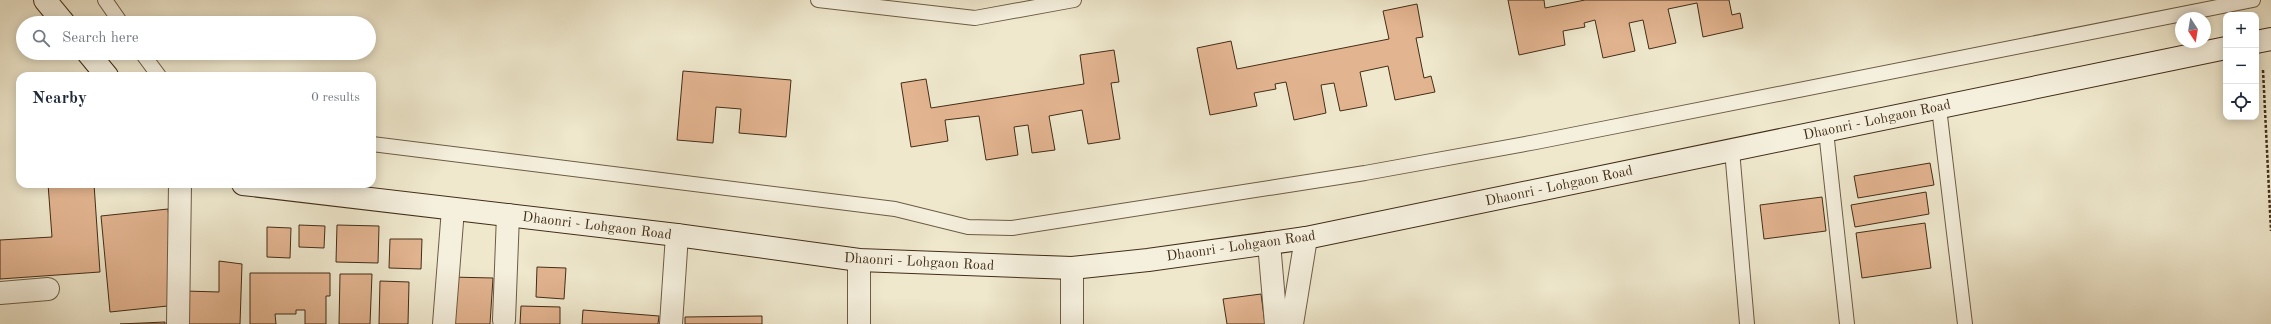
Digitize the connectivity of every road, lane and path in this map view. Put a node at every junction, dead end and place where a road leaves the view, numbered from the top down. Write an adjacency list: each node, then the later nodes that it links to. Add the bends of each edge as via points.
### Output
1 (45, 0): 6 (main road)
2 (105, 0): 7 (lane)
3 (818, 0): 4 (lane, via 975,18)
4 (1074, 0)
5 (2253, 0): 16 (lane, via 1520,145 1365,173 1012,228 968,227 895,209)
6 (58, 16)
7 (116, 16)
8 (2263, 41): 22 (path)
9 (2223, 49): 14 (main road, Dhaonri - Lohgaon Road)
10 (94, 60): 12 (main road)
11 (147, 60): 13 (lane)
12 (104, 72)
13 (156, 72)
14 (1939, 108): 15 (main road, Dhaonri - Lohgaon Road); 40 (lane)
15 (1826, 131): 17 (main road, Dhaonri - Lohgaon Road); 39 (lane)
16 (376, 144)
17 (1732, 150): 24 (main road, Dhaonri - Lohgaon Road); 38 (lane)
18 (180, 188): 31 (main road)
19 (277, 188): 20 (main road, Dhaonri - Lohgaon Road)
20 (453, 209): 21 (main road, Dhaonri - Lohgaon Road); 32 (main road)
21 (508, 215): 23 (main road, Dhaonri - Lohgaon Road); 30 (main road)
22 (2271, 231)
23 (676, 235): 26 (main road, Dhaonri - Lohgaon Road); 33 (main road)
24 (1306, 238): 25 (main road, Dhaonri - Lohgaon Road); 37 (main road)
25 (1269, 243): 27 (main road, Dhaonri - Lohgaon Road); 36 (main road)
26 (859, 260): 27 (main road, Dhaonri - Lohgaon Road); 34 (main road)
27 (1072, 268): 35 (main road)
28 (48, 289): 29 (main road)
29 (0, 293)
30 (504, 320)
31 (178, 324)
32 (444, 324)
33 (671, 324)
34 (859, 324)
35 (1072, 324)
36 (1276, 324)
37 (1292, 324)
38 (1747, 324)
39 (1847, 324)
40 (1966, 324)

